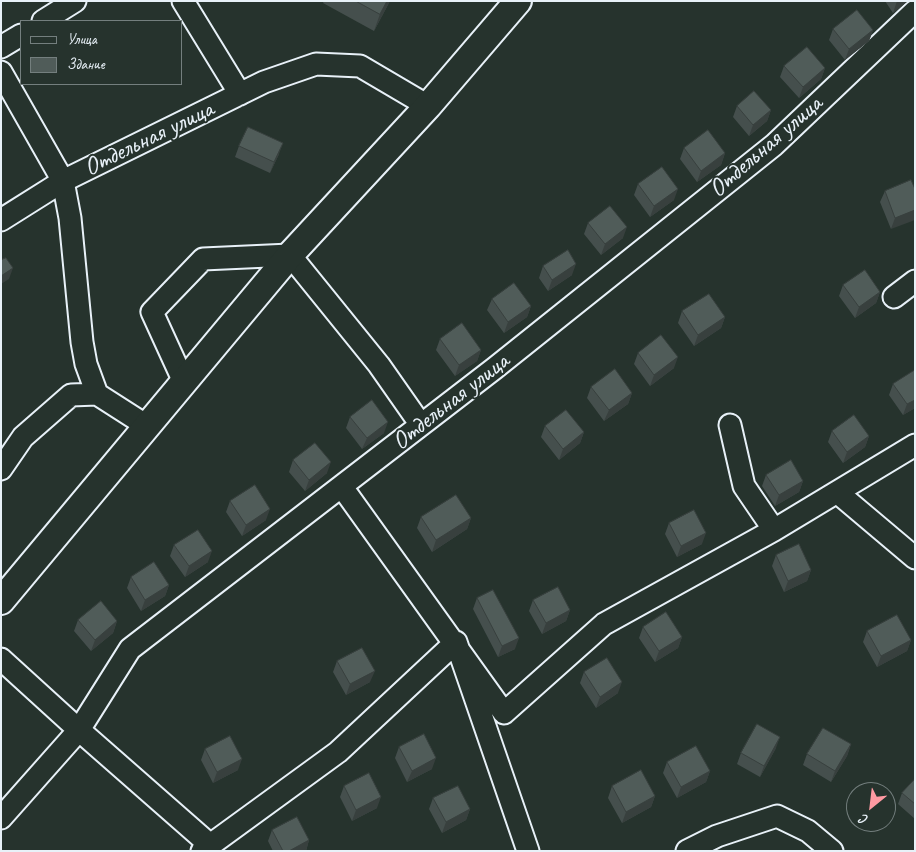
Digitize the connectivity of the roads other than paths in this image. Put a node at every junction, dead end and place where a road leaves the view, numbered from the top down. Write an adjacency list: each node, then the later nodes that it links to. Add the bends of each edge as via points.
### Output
1 (75, 1): 5 (street)
2 (183, 1): 9 (street)
3 (518, 1): 10 (main road)
4 (915, 11): 18 (street, Отдельная улица, via 774,145)
5 (45, 20)
6 (20, 36): 7 (street)
7 (1, 47)
8 (1, 72): 11 (street, Отдельная улица)
9 (240, 94): 10 (street, Отдельная улица, via 316,64 360,66); 11 (street, Отдельная улица)
10 (428, 106): 13 (main road)
11 (63, 181): 12 (street, Отдельная улица); 17 (street, Отдельная улица, via 70,218 82,342)
12 (1, 220)
13 (290, 255): 16 (main road); 16 (street, via 202,259 152,312); 18 (street, via 379,364)
14 (915, 281): 15 (street)
15 (894, 297)
16 (184, 382): 20 (main road)
17 (97, 394): 20 (street); 22 (street, via 71,396 23,437)
18 (421, 424): 23 (street, Отдельная улица)
19 (730, 425): 25 (street, via 744,486)
20 (148, 426): 27 (main road)
21 (915, 445): 24 (street)
22 (1, 469)
23 (342, 487): 28 (street); 30 (street, Отдельная улица, via 130,649)
24 (838, 493): 25 (street); 26 (street)
25 (774, 530): 28 (street, via 604,624 504,713)
26 (915, 558)
27 (1, 601)
28 (456, 642): 32 (street, via 338,752); 33 (street)
29 (1, 659): 30 (street)
30 (79, 730): 31 (street, Отдельная улица); 32 (street)
31 (1, 818)
32 (206, 848)
33 (528, 851)
34 (687, 851): 35 (street, via 717,836 777,816 808,831)
35 (832, 851)

